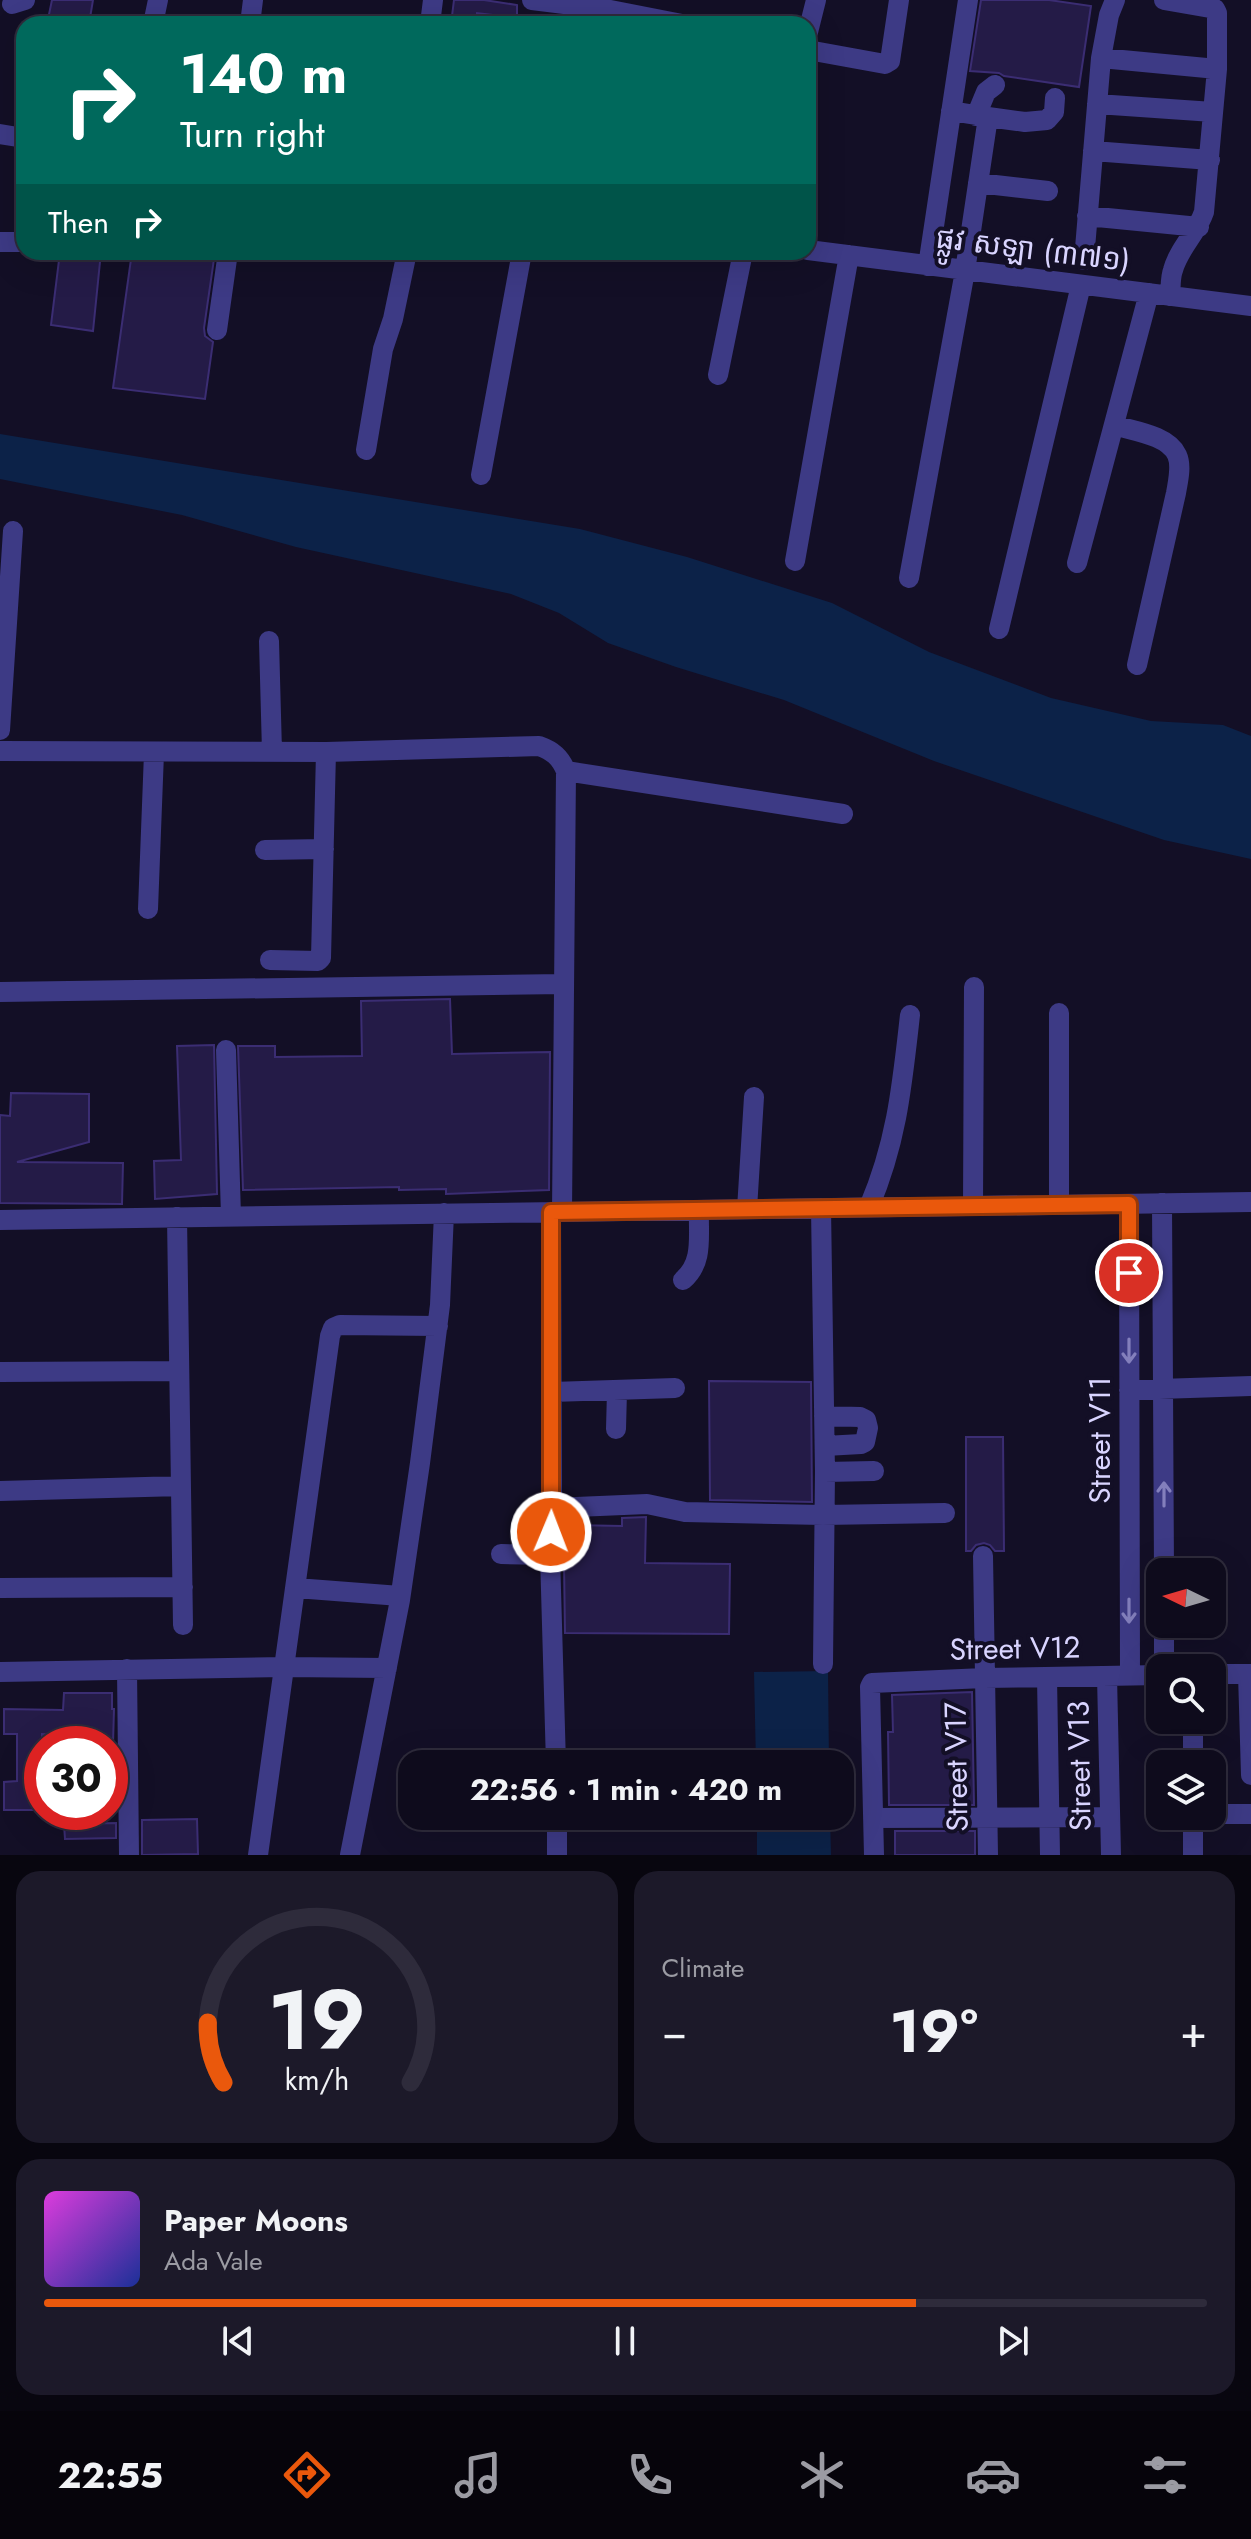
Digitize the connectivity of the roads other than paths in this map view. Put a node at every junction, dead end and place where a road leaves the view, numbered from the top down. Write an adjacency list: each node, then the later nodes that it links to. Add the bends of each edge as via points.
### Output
1 (532, 0): 6 (street)
2 (899, 0): 7 (street, via 890,61)
3 (968, 0): 13 (street)
4 (1115, 0): 8 (street)
5 (1164, 0): 9 (street, via 1217,11)
6 (652, 8)
7 (816, 52)
8 (1101, 58): 9 (street); 12 (street)
9 (1217, 69): 14 (street)
10 (995, 85): 15 (street, via 986,92)
11 (1055, 98): 15 (street, via 1047,120)
12 (1097, 104): 14 (street); 16 (street)
13 (951, 111): 15 (street); 29 (street)
14 (1213, 112): 17 (street)
15 (982, 116): 18 (street)
16 (1093, 151): 17 (street); 20 (street)
17 (1210, 160): 21 (street)
18 (978, 183): 19 (street); 30 (street)
19 (1048, 191)
20 (1087, 216): 21 (street); 28 (street)
21 (1199, 227): 33 (street, via 1172,271)
22 (816, 251): 23 (street, ផ្លូវ សឡា (៣៧១))
23 (849, 255): 29 (street, ផ្លូវ សឡា (៣៧១)); 41 (street)
24 (227, 260): 35 (street)
25 (405, 260): 38 (street)
26 (521, 260): 39 (street)
27 (741, 260): 36 (street)
28 (1084, 260)
29 (928, 266): 30 (street, ផ្លូវ សឡា (៣៧១))
30 (965, 271): 31 (street, ផ្លូវ សឡា (៣៧១)); 43 (street)
31 (1081, 285): 32 (street, ផ្លូវ សឡា (៣៧១)); 44 (street)
32 (1149, 293): 33 (street, ផ្លូវ សឡា (៣៧១)); 37 (street)
33 (1170, 296): 34 (street, ផ្លូវ សឡា (៣៧១))
34 (1251, 306)
35 (217, 330)
36 (718, 375)
37 (1114, 425): 42 (street); 46 (street, via 1168,444 1177,455 1179,470)
38 (366, 450)
39 (481, 475)
40 (13, 531): 47 (street)
41 (795, 561)
42 (1077, 563)
43 (909, 578)
44 (999, 629)
45 (269, 641): 49 (street)
46 (1137, 665)
47 (0, 730)
48 (0, 751): 51 (street)
49 (272, 752): 50 (street); 51 (street)
50 (326, 752): 52 (street, via 539,746 552,750); 54 (street)
51 (154, 753): 56 (street)
52 (566, 771): 53 (street); 58 (street)
53 (843, 814)
54 (324, 849): 55 (street); 57 (street, via 320,959)
55 (265, 850)
56 (148, 909)
57 (270, 960)
58 (564, 984): 60 (street); 74 (street)
59 (974, 987): 69 (street)
60 (0, 992)
61 (1059, 1013): 68 (street)
62 (910, 1015): 70 (street, via 898,1113)
63 (226, 1050): 76 (street)
64 (754, 1097): 72 (street)
65 (1251, 1202): 66 (street)
66 (1162, 1203): 67 (street); 86 (street)
67 (1129, 1204): 68 (street); 85 (street, Street V11, one-way to 85)
68 (1059, 1205): 69 (street)
69 (973, 1206): 70 (street)
70 (869, 1207): 71 (street)
71 (821, 1208): 72 (street); 89 (street)
72 (747, 1209): 73 (street)
73 (699, 1210): 74 (street); 79 (street, via 697,1263)
74 (556, 1212): 75 (street); 88 (street)
75 (444, 1213): 76 (street); 80 (street)
76 (231, 1216): 77 (street)
77 (177, 1217): 78 (street); 81 (street)
78 (0, 1220)
79 (683, 1280)
80 (438, 1326): 107 (street, via 333,1328); 108 (street)
81 (179, 1371): 82 (street); 94 (street)
82 (0, 1372)
83 (1251, 1386): 86 (street)
84 (675, 1388): 87 (street)
85 (1129, 1390): 86 (street); 103 (street, Street V11)
86 (1163, 1390): 102 (street, one-way to 86)
87 (617, 1391): 88 (street); 90 (street)
88 (552, 1392): 96 (street)
89 (824, 1416): 91 (street, via 866,1420 865,1442); 92 (street)
90 (616, 1429)
91 (850, 1445): 92 (street); 93 (street, via 866,1472)
92 (825, 1446): 93 (street)
93 (825, 1472): 98 (street)
94 (181, 1486): 95 (street); 105 (street)
95 (0, 1491)
96 (552, 1508): 98 (street, via 647,1504 685,1512); 100 (street)
97 (945, 1513): 98 (street)
98 (823, 1515): 110 (street)
99 (501, 1554): 100 (street)
100 (550, 1555): 122 (street)
101 (983, 1556): 121 (street, Street V17)
102 (1164, 1558)
103 (1129, 1562): 104 (street); 117 (street, Street V11, one-way to 117)
104 (1146, 1565)
105 (183, 1587): 106 (street); 109 (street)
106 (0, 1588)
107 (296, 1588): 108 (street); 111 (street)
108 (400, 1596): 112 (street)
109 (183, 1625)
110 (823, 1664)
111 (285, 1667): 112 (street); 113 (street); 133 (street)
112 (387, 1668): 134 (street)
113 (127, 1669): 114 (street); 132 (street)
114 (0, 1672)
115 (1226, 1674): 116 (street)
116 (1250, 1674): 123 (street)
117 (1130, 1675): 118 (street, Street V12); 119 (street, Street V12)
118 (1146, 1675)
119 (1107, 1676): 120 (street, Street V12); 127 (street, Street V13)
120 (1047, 1677): 121 (street, Street V12); 126 (street)
121 (984, 1678): 128 (street, Street V12, via 872,1683); 129 (street, Street V17)
122 (556, 1750)
123 (1251, 1775)
124 (1226, 1814): 125 (street)
125 (1251, 1814)
126 (1050, 1817): 127 (street); 129 (street); 138 (street)
127 (1110, 1817): 139 (street, Street V13)
128 (873, 1818): 129 (street); 136 (street)
129 (988, 1819): 137 (street, Street V17)
130 (557, 1830): 135 (street)
131 (1193, 1830): 140 (street)
132 (129, 1855)
133 (258, 1855)
134 (350, 1855)
135 (557, 1855)
136 (874, 1855)
137 (988, 1855)
138 (1050, 1855)
139 (1111, 1855)
140 (1193, 1855)

